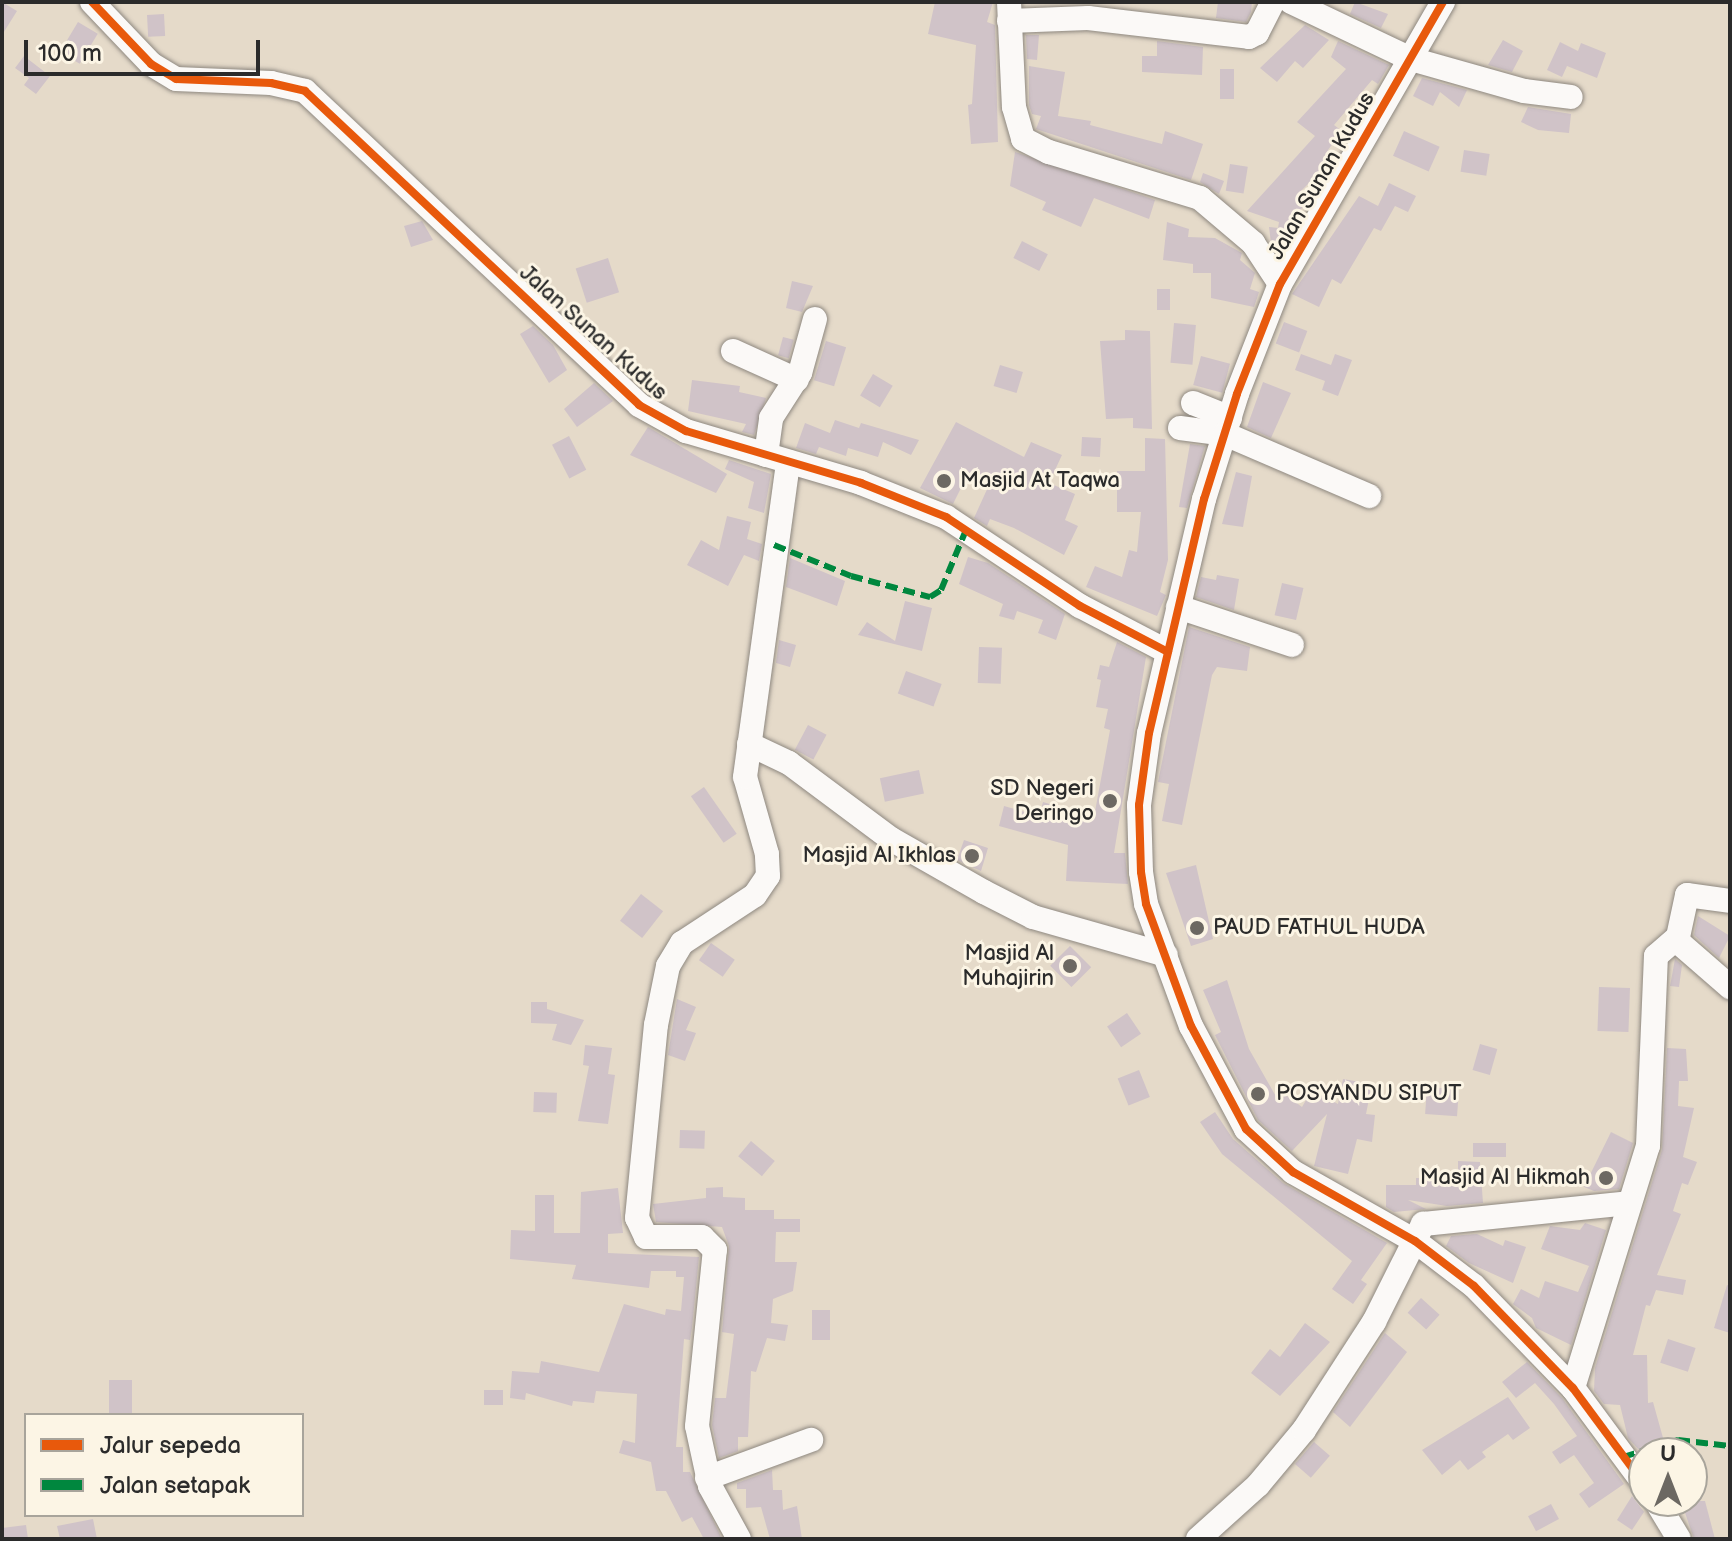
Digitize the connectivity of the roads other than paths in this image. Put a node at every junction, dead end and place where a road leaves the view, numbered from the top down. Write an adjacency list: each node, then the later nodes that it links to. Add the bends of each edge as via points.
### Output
1 (92, 2): 15 (street, Jalan Sunan Kudus, via 151,64 176,79 271,83 305,91 639,405 686,431)
2 (1273, 2): 5 (street, via 1257,33 1249,37)
3 (1291, 2): 6 (street)
4 (1443, 2): 6 (street, Jalan Sunan Kudus)
5 (1009, 12): 8 (street, via 1014,107 1019,132 1028,143 1200,198 1253,243)
6 (1411, 59): 7 (street, via 1524,91); 8 (street, Jalan Sunan Kudus)
7 (1571, 97)
8 (1280, 284): 13 (street, Jalan Sunan Kudus)
9 (815, 319): 11 (street)
10 (733, 351): 11 (street)
11 (797, 380): 15 (street, via 771,418)
12 (1193, 403): 13 (street)
13 (1227, 426): 14 (street); 16 (street); 17 (street, Jalan Sunan Kudus)
14 (1180, 428)
15 (777, 458): 19 (street, Jalan Sunan Kudus, via 946,517 1080,606); 20 (street)
16 (1369, 496)
17 (1178, 607): 18 (street); 19 (street, Jalan Sunan Kudus)
18 (1292, 645)
19 (1168, 652): 23 (street, Jalan Sunan Kudus, via 1143,764 1139,816 1143,888)
20 (749, 744): 23 (street, via 789,763 891,839 1021,911); 30 (street, via 747,790 767,854 768,876 755,895 682,943 668,966 656,1025 637,1218 646,1237 702,1237 715,1250 697,1426)
21 (1730, 901): 22 (street, via 1687,895)
22 (1676, 940): 24 (street); 25 (street, via 1655,963 1649,1137)
23 (1166, 955): 26 (street, Jalan Sunan Kudus, via 1191,1026 1246,1129 1293,1172)
24 (1730, 987)
25 (1629, 1203): 26 (street, via 1434,1222 1423,1224); 27 (street)
26 (1415, 1241): 27 (street, Jalan Sunan Kudus, via 1499,1309); 33 (street, via 1374,1322 1304,1430 1258,1485)
27 (1573, 1388): 29 (street, Jalan Sunan Kudus)
28 (811, 1440): 30 (street)
29 (1628, 1462)
30 (707, 1478): 32 (street)
31 (1666, 1517): 34 (street)
32 (739, 1539)
33 (1198, 1539)
34 (1679, 1539)

